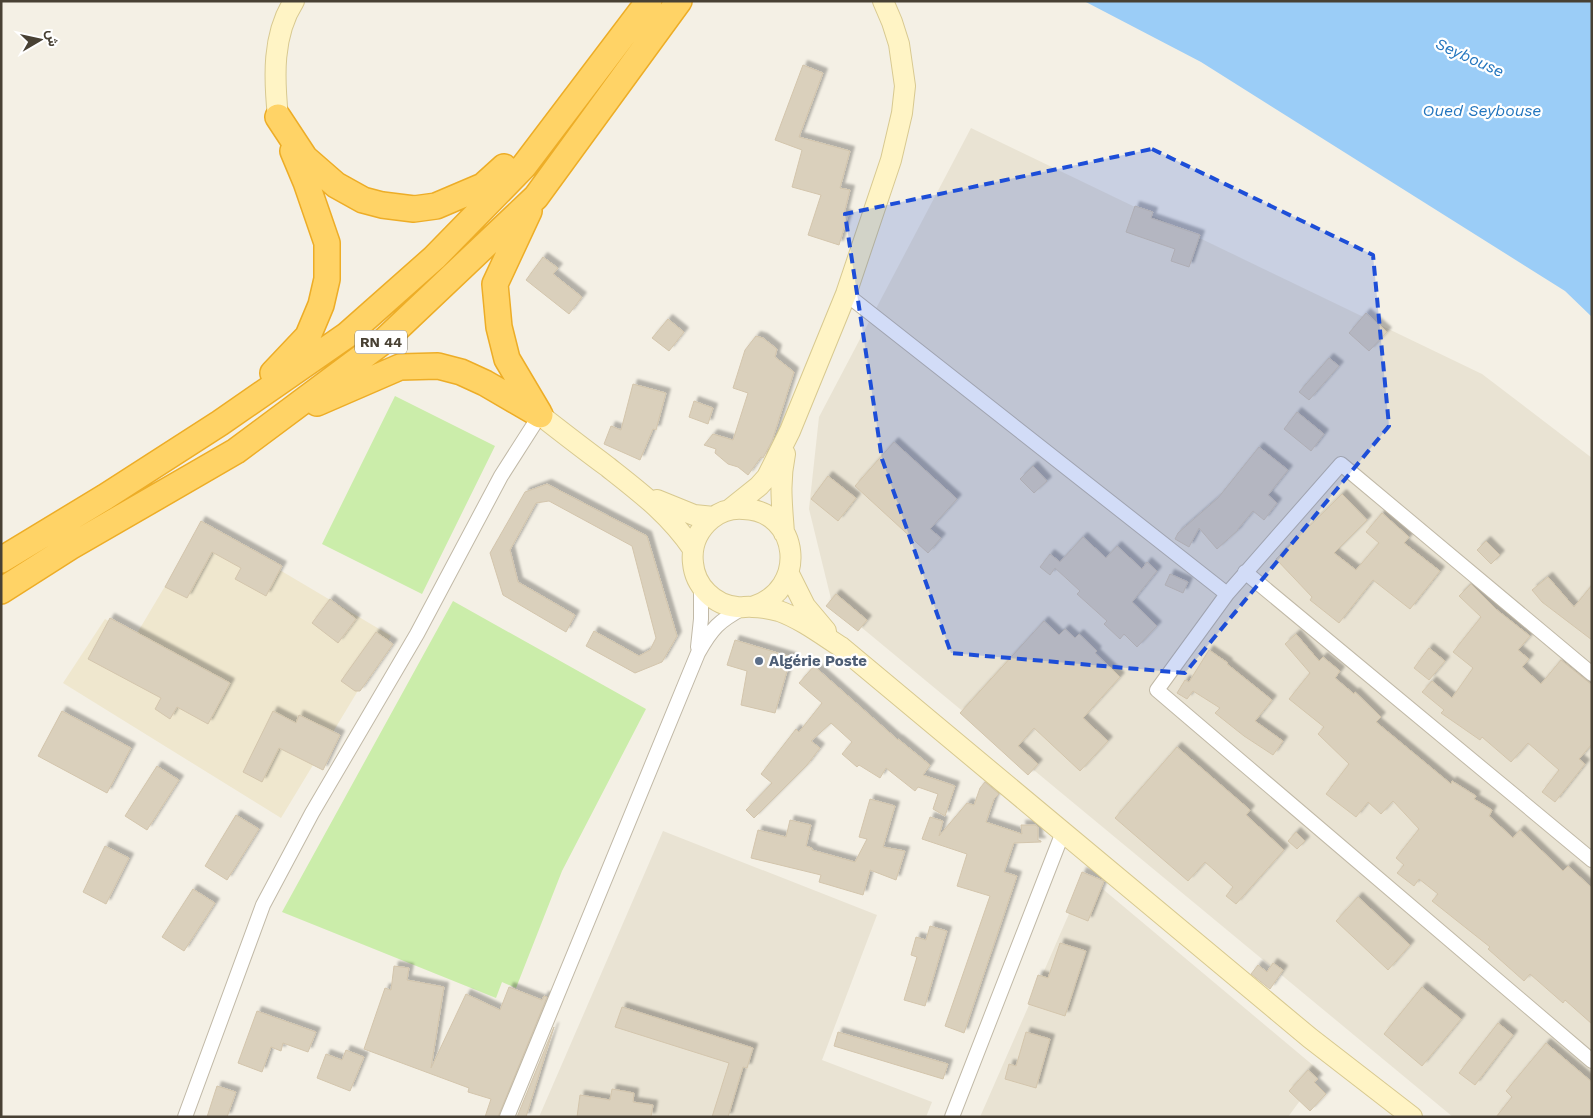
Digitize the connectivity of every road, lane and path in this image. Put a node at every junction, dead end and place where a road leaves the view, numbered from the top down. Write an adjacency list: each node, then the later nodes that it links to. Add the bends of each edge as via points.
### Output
1 (294, 1): 6 (street, via 277,42 275,84)
2 (649, 1): 5 (highway, RN 44)
3 (679, 1): 7 (highway, RN 44)
4 (883, 1): 8 (street, via 892,22 902,64 905,86 902,113 891,160)
5 (580, 91): 6 (highway, via 483,186 436,206 414,208 364,200 336,185 305,158); 10 (highway, RN 44, via 524,166 434,258 347,334)
6 (278, 116): 10 (highway, via 327,243 328,279 308,336)
7 (536, 197): 9 (highway, via 495,284 499,327 507,359); 12 (highway, RN 44, via 385,340)
8 (846, 294): 11 (street); 22 (street)
9 (540, 415): 12 (highway, via 461,372 438,366 400,367 323,399); 13 (street); 30 (street, via 501,476 417,634 312,813 263,905)
10 (220, 423): 17 (highway, RN 44)
11 (790, 432): 14 (street, via 759,486); 15 (street, via 781,473)
12 (236, 450): 21 (highway, RN 44)
13 (640, 492): 14 (street, via 694,515); 16 (street, via 671,520)
14 (722, 513): 15 (street, via 745,509 761,512); 16 (street, via 698,534)
15 (784, 534): 19 (street, via 791,557)
16 (693, 549): 20 (street, via 693,568)
17 (1, 560)
18 (1245, 572): 22 (street); 26 (street, via 1341,464); 28 (street)
19 (788, 574): 23 (street, via 774,595); 24 (street, via 805,606)
20 (701, 586): 23 (street, via 719,602); 25 (street)
21 (1, 591)
22 (1226, 594): 29 (street, via 1157,690)
23 (748, 607): 24 (street, via 778,611); 25 (street, via 715,626)
24 (841, 647): 27 (street)
25 (698, 653): 31 (street)
26 (1592, 674)
27 (1063, 832): 32 (street); 33 (street, via 1310,1038)
28 (1592, 860)
29 (1592, 1061)
30 (185, 1117)
31 (507, 1117)
32 (952, 1117)
33 (1412, 1117)

